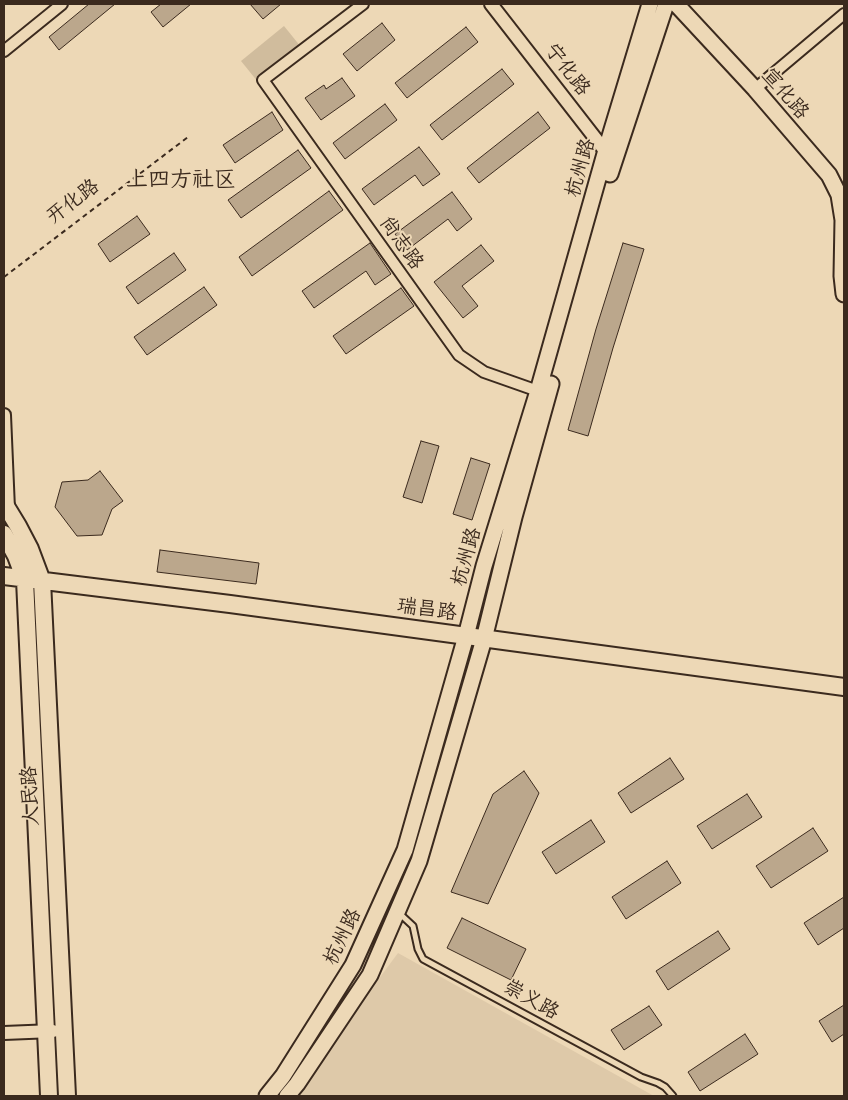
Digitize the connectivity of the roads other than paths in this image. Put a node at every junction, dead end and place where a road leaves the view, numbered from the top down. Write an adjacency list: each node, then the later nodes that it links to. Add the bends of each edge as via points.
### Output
1 (62, 4): 8 (street)
2 (363, 4): 13 (street, 尚志路, via 263,80 459,356 484,372)
3 (491, 4): 10 (street, 宁化路)
4 (650, 4): 10 (main road, 杭州路)
5 (666, 4): 10 (main road, 杭州路)
6 (676, 4): 9 (main road, 宣化路)
7 (844, 14): 9 (street)
8 (4, 51)
9 (755, 88): 11 (main road, 宣化路, via 829,176 839,195)
10 (611, 155): 13 (main road, 杭州路); 21 (main road, 杭州路, via 604,192)
11 (844, 221): 12 (main road, 宣化路)
12 (844, 294)
13 (538, 391): 20 (main road, 杭州路)
14 (4, 415): 15 (street)
15 (6, 506): 19 (main road, 人民路, via 30,549)
16 (4, 534): 18 (main road, 人民路)
17 (4, 576): 18 (main road, 瑞昌路)
18 (25, 580): 19 (main road, 瑞昌路); 24 (main road, 人民路)
19 (42, 581): 20 (main road, 瑞昌路); 25 (main road, 人民路)
20 (466, 636): 21 (main road, 瑞昌路); 29 (main road, 杭州路, via 405,850 354,965 284,1076)
21 (484, 639): 22 (main road, 瑞昌路); 23 (main road, 杭州路, via 419,861)
22 (844, 687)
23 (397, 911): 30 (main road, 杭州路, via 370,975); 31 (lane, 崇义路, via 413,926 423,958 641,1077 658,1083)
24 (46, 1031): 25 (street); 26 (street); 27 (main road, 人民路)
25 (63, 1031): 28 (main road, 人民路)
26 (4, 1033)
27 (49, 1096)
28 (67, 1096)
29 (267, 1096)
30 (288, 1096)
31 (673, 1096)

